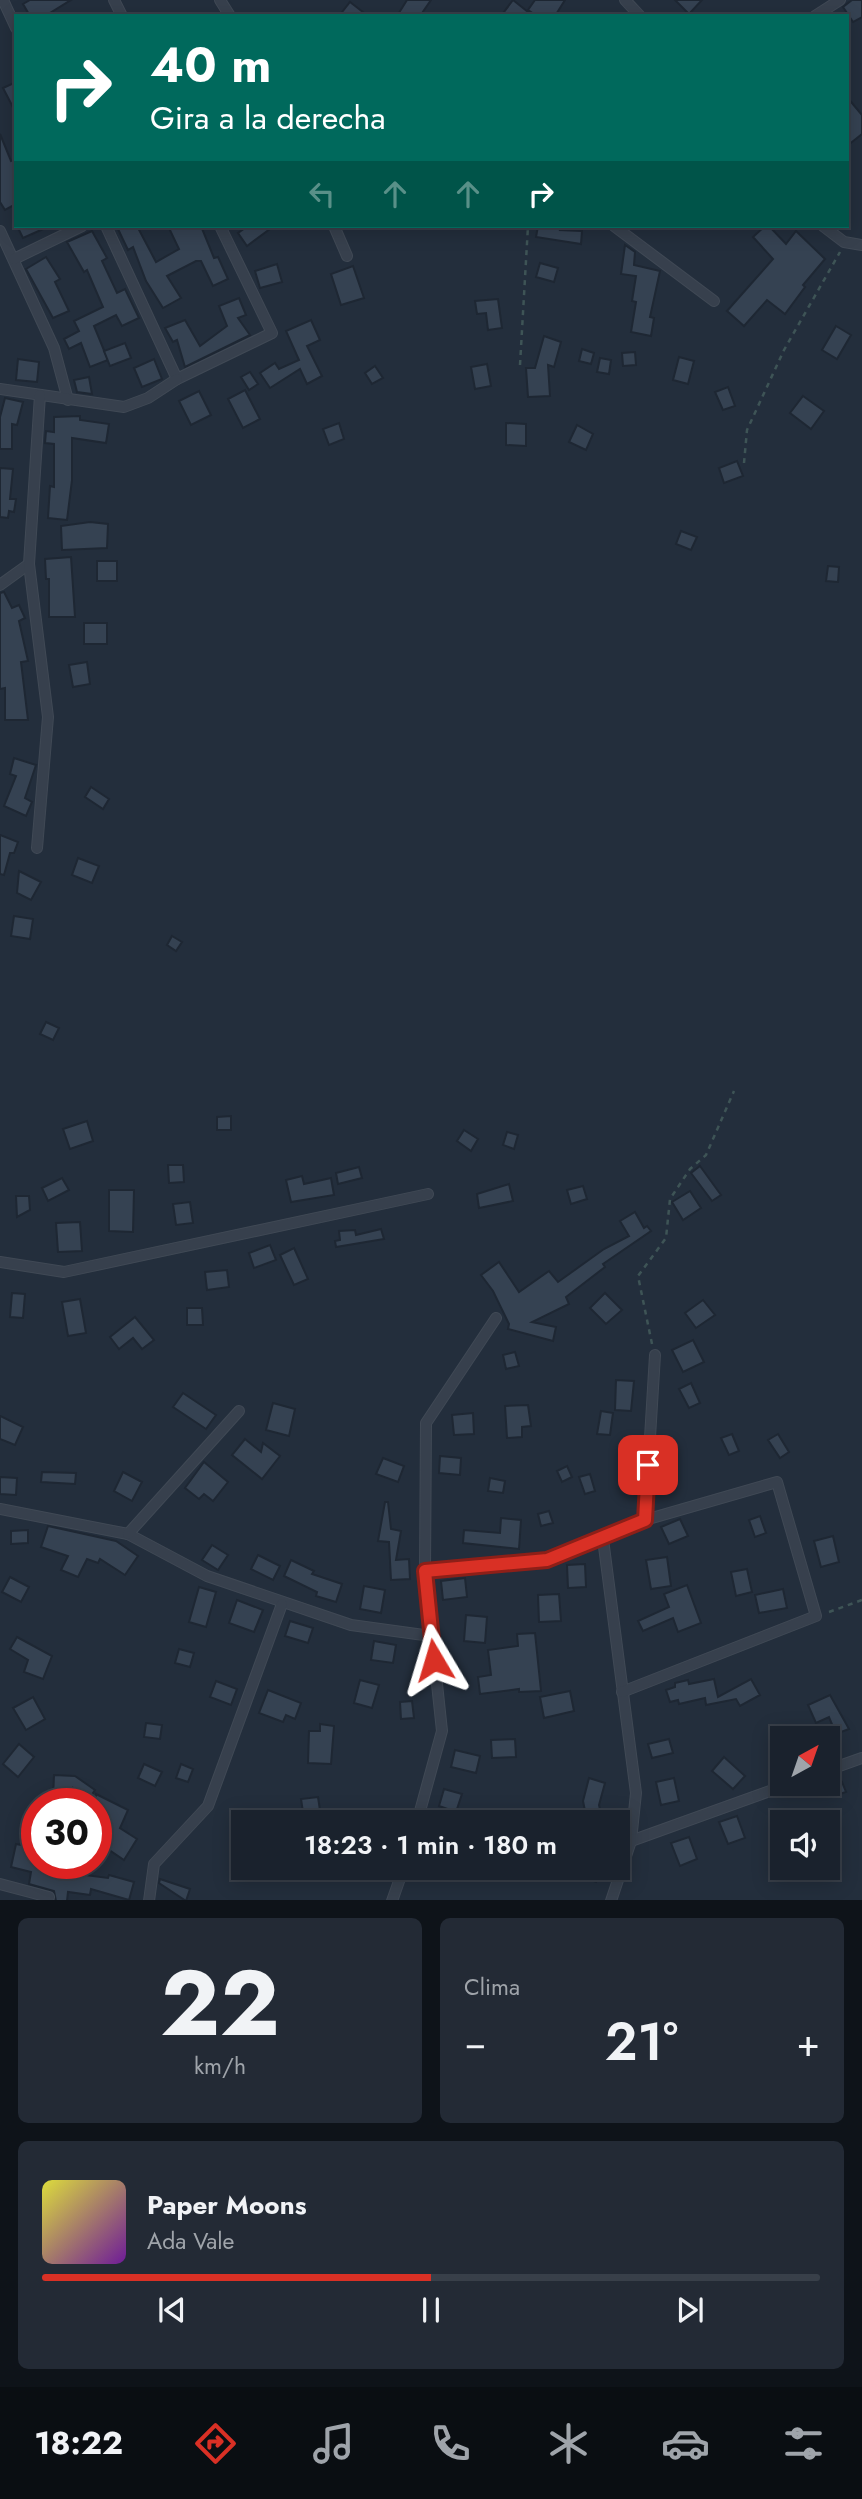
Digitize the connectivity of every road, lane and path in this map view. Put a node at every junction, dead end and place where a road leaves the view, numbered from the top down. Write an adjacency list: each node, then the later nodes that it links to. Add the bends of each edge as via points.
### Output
1 (3, 0): 7 (street)
2 (625, 0): 6 (street)
3 (817, 0): 5 (street)
4 (840, 0): 5 (street)
5 (819, 13)
6 (636, 14)
7 (14, 25)
8 (78, 228): 19 (street)
9 (107, 228): 22 (street)
10 (221, 228): 22 (street, via 272,333)
11 (335, 228): 18 (street)
12 (528, 228): 21 (path)
13 (617, 228): 20 (street)
14 (826, 228): 16 (street)
15 (0, 231): 19 (street)
16 (844, 242): 17 (street); 26 (path, via 784,350 747,430)
17 (862, 245)
18 (347, 256)
19 (15, 259): 25 (street, via 54,348)
20 (714, 301)
21 (520, 365)
22 (177, 379): 25 (street, via 124,407)
23 (0, 389): 24 (street)
24 (40, 395): 25 (street); 27 (street)
25 (68, 400)
26 (744, 464)
27 (29, 564): 28 (street); 29 (street, via 48,717)
28 (0, 585)
29 (37, 848)
30 (734, 1091): 34 (path, via 706,1155 690,1169 670,1199 666,1238 638,1276)
31 (428, 1194): 32 (street, via 64,1272)
32 (0, 1262)
33 (496, 1318): 40 (street, via 426,1423)
34 (654, 1354): 37 (street)
35 (239, 1411): 38 (street)
36 (0, 1509): 38 (street)
37 (645, 1520): 39 (street); 43 (street, via 777,1482)
38 (128, 1534): 42 (street, via 207,1576)
39 (603, 1539): 40 (street, via 547,1560); 45 (street)
40 (425, 1571): 44 (street)
41 (862, 1600): 43 (path)
42 (282, 1604): 44 (street, via 351,1625); 54 (street, via 208,1806 154,1864)
43 (816, 1616): 45 (street)
44 (431, 1636): 49 (street, via 443,1731)
45 (622, 1692): 50 (street, via 636,1793)
46 (862, 1758): 47 (street)
47 (840, 1766)
48 (770, 1791): 50 (street)
49 (420, 1810)
50 (631, 1842): 56 (street)
51 (399, 1880): 55 (street)
52 (0, 1884): 53 (street)
53 (48, 1900)
54 (149, 1900)
55 (392, 1900)
56 (611, 1900)

